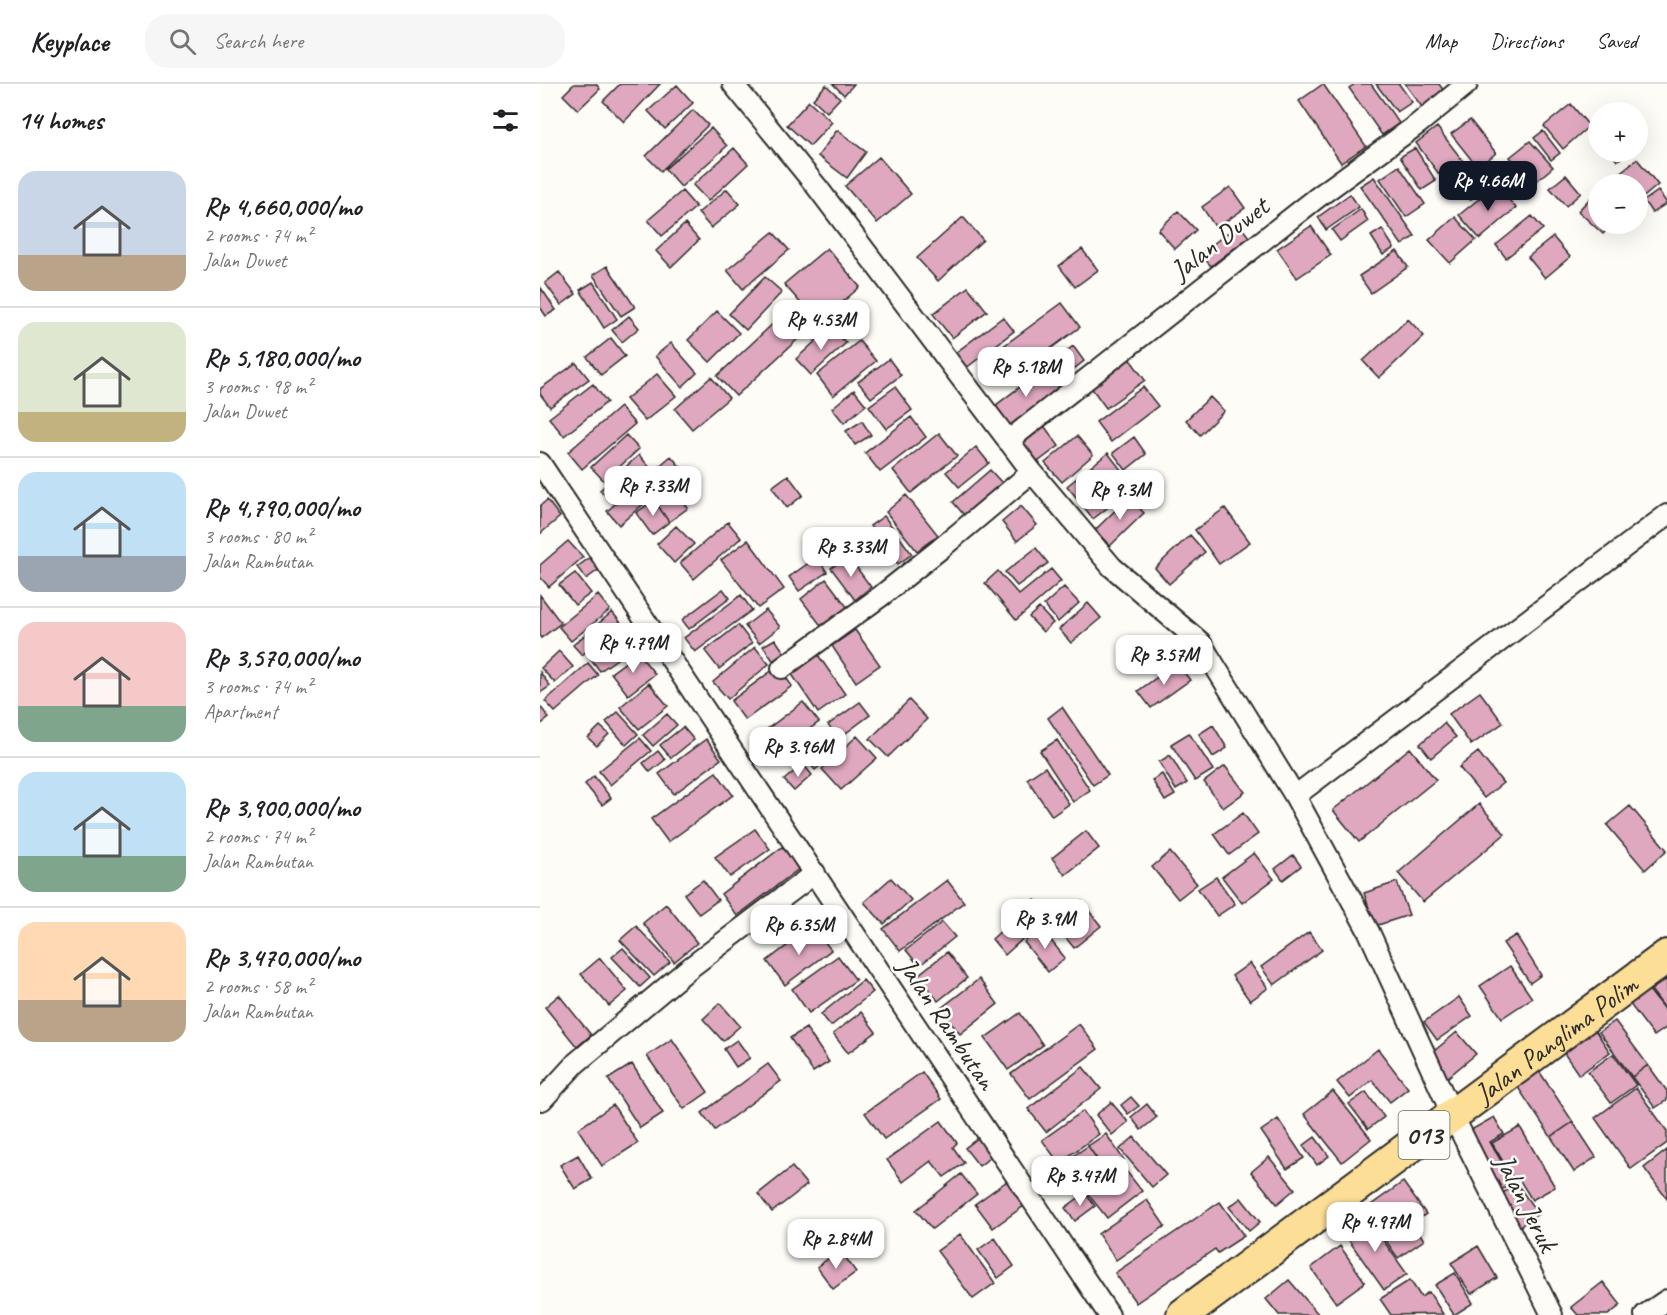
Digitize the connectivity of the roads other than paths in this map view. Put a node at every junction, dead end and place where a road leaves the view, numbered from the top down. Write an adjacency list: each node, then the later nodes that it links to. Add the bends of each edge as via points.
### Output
1 (733, 84): 3 (street, Jalan Jeruk, via 817,187)
2 (1467, 84): 3 (street, Jalan Duwet)
3 (1008, 441): 5 (street, Jalan Jeruk)
4 (540, 463): 9 (street, Jalan Rambutan)
5 (1032, 472): 7 (street, via 881,596); 8 (street, Jalan Jeruk, via 1112,567 1200,642)
6 (1667, 514): 8 (street)
7 (782, 668)
8 (1295, 796): 12 (street, Jalan Jeruk, via 1369,932)
9 (819, 880): 11 (street, via 687,970 576,1063); 14 (street, Jalan Rambutan)
10 (1667, 956): 12 (main road, Jalan Panglima Polim / 013)
11 (541, 1100)
12 (1452, 1114): 15 (main road, Jalan Panglima Polim / 013); 16 (street, Jalan Jeruk)
13 (1667, 1300): 17 (street)
14 (1109, 1315)
15 (1183, 1315)
16 (1552, 1315)
17 (1645, 1315)

